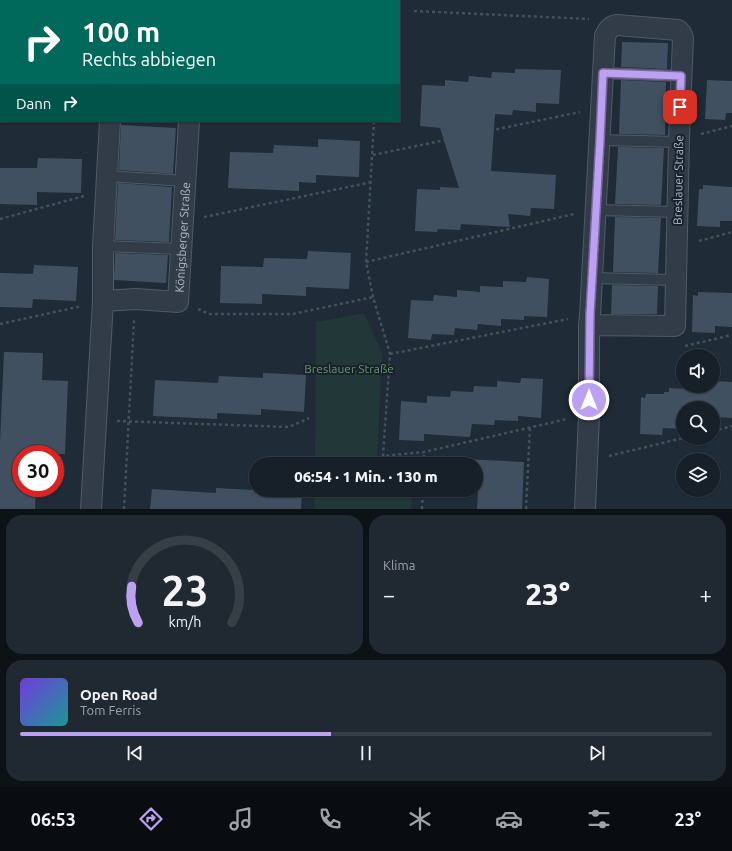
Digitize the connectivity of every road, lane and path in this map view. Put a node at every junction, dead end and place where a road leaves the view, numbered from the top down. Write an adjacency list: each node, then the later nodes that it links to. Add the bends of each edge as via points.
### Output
1 (414, 11): 2 (path, via 588,19)
2 (612, 26): 3 (street, via 605,36); 4 (street, Breslauer Straße, via 678,30 683,38)
3 (603, 73): 4 (lane); 5 (street)
4 (681, 76): 11 (street, Breslauer Straße)
5 (601, 110): 10 (street); 12 (path, via 568,114)
6 (110, 122): 15 (street)
7 (189, 122): 13 (street, Königsberger Straße)
8 (374, 122): 12 (path)
9 (732, 126): 11 (path)
10 (600, 140): 11 (lane); 16 (street)
11 (679, 140): 17 (street, Breslauer Straße)
12 (373, 155): 14 (path)
13 (185, 181): 15 (lane); 19 (street, Königsberger Straße)
14 (372, 182): 19 (path); 24 (path)
15 (107, 183): 18 (path); 21 (street)
16 (596, 210): 17 (lane); 24 (path); 25 (street)
17 (677, 212): 22 (street, Breslauer Straße)
18 (0, 219)
19 (183, 221): 23 (street, Königsberger Straße)
20 (732, 232): 22 (path)
21 (104, 246): 23 (lane); 29 (street)
22 (677, 247): 26 (street, Breslauer Straße)
23 (180, 249): 30 (street, Königsberger Straße)
24 (366, 262): 27 (path)
25 (592, 278): 26 (lane); 31 (street)
26 (676, 280): 33 (street, Breslauer Straße)
27 (373, 297): 30 (path, via 293,314 210,314); 35 (path)
28 (136, 299): 29 (street, Königsberger Straße); 30 (street, Königsberger Straße); 39 (path)
29 (103, 301): 32 (path); 38 (street)
30 (178, 302)
31 (590, 320): 33 (street); 35 (path); 36 (street)
32 (0, 324)
33 (675, 326): 34 (path, via 677,348)
34 (732, 335)
35 (390, 354): 44 (path, via 383,456)
36 (589, 414): 41 (path); 46 (street)
37 (309, 418): 39 (path, via 289,427)
38 (95, 421): 39 (path); 48 (street)
39 (129, 421): 49 (path)
40 (732, 426): 42 (path)
41 (530, 427): 44 (path); 51 (path)
42 (720, 429)
43 (676, 440): 46 (path)
44 (424, 452): 45 (path)
45 (424, 457)
46 (587, 462): 52 (street)
47 (423, 497): 50 (path)
48 (91, 509)
49 (124, 509)
50 (422, 509)
51 (526, 509)
52 (585, 509)

